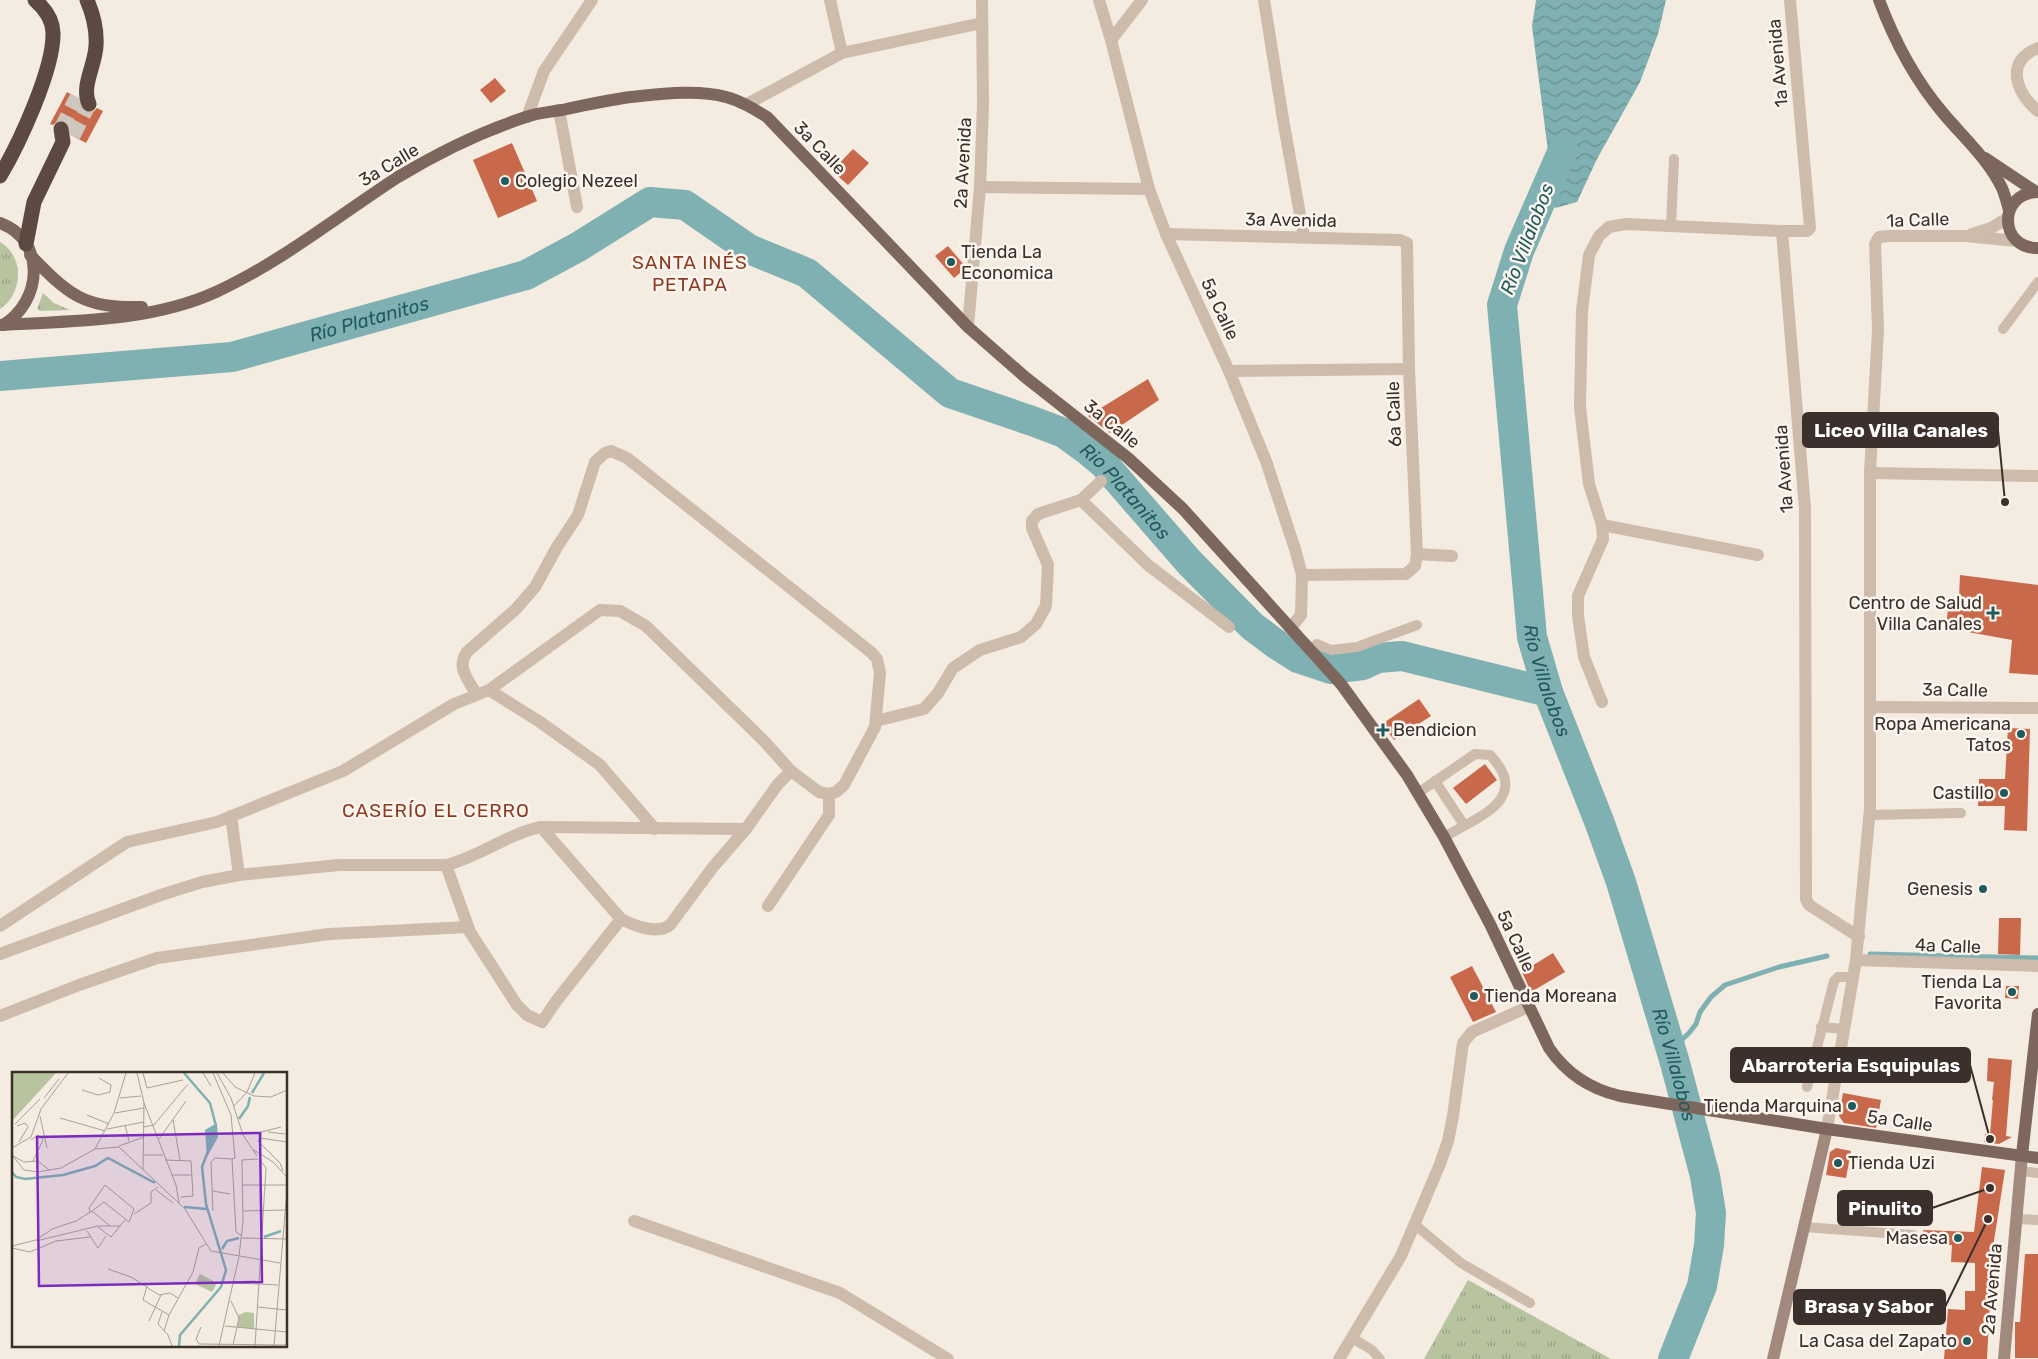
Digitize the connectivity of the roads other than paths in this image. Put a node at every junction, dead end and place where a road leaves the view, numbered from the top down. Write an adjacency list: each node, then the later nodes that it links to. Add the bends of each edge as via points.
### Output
1 (34, 0): 23 (highway, via 45,10 53,31 51,53 34,105)
2 (87, 0): 15 (highway, via 96,46)
3 (592, 0): 19 (street, via 544,71)
4 (830, 0): 14 (street)
5 (982, 0): 11 (street, 2a Avenida)
6 (1098, 0): 12 (street, 5a Calle)
7 (1142, 0): 12 (street)
8 (1264, 0): 34 (street)
9 (1790, 0): 31 (street, 1a Avenida, via 1810,228 1807,231)
10 (1879, 0): 21 (main road, via 1900,49 1920,81)
11 (982, 23): 14 (street); 24 (street, 2a Avenida)
12 (1111, 40): 25 (street, 5a Calle)
13 (2038, 48): 18 (street, via 2024,54 2016,76 2020,90)
14 (842, 53): 16 (street)
15 (84, 99)
16 (747, 104): 17 (main road, 3a Calle, via 710,94 661,94); 42 (main road, 3a Calle, via 767,117)
17 (559, 110): 19 (main road, 3a Calle); 27 (street)
18 (2038, 111)
19 (527, 117): 40 (main road, 3a Calle, via 462,143 400,176 272,262 216,292)
20 (66, 136): 36 (highway, via 34,202)
21 (1981, 156): 26 (main road); 28 (main road, via 2002,188)
22 (1674, 159): 30 (lane)
23 (0, 176)
24 (980, 187): 25 (street); 42 (street, 2a Avenida)
25 (1149, 189): 32 (street, 5a Calle)
26 (2037, 192): 28 (main road, via 2020,197)
27 (577, 207)
28 (2009, 214): 33 (street, 1a Calle, via 1991,228); 35 (main road, via 2009,229)
29 (0, 223): 36 (main road, via 12,230)
30 (1672, 226): 31 (street); 50 (street, via 1626,224 1609,227 1599,236 1589,255 1582,311 1580,407 1589,484)
31 (1782, 232): 83 (street, 1a Avenida, via 1806,509 1806,899 1809,905)
32 (1166, 234): 34 (street, 3a Avenida); 45 (street, 5a Calle)
33 (1964, 236): 35 (street, 1a Calle); 46 (street, 1a Calle, via 1889,236 1879,237 1875,244 1878,330)
34 (1304, 237): 37 (street, 3a Avenida, via 1400,240 1407,243)
35 (2017, 241): 38 (main road)
36 (28, 249): 40 (main road, via 63,287 90,302); 41 (main road, via 34,271 30,295 16,315)
37 (1408, 249): 44 (street, 6a Calle)
38 (2037, 249)
39 (2038, 282): 43 (lane)
40 (176, 307): 41 (main road, via 124,316)
41 (1, 325)
42 (968, 327): 57 (main road, 3a Calle, via 1025,377 1128,458 1182,509)
43 (2003, 329)
44 (1409, 370): 45 (street); 51 (street, 6a Calle)
45 (1229, 371): 54 (street, 5a Calle, via 1266,461)
46 (1870, 473): 47 (street); 62 (street)
47 (2038, 476)
48 (1101, 481): 49 (street)
49 (1081, 500): 56 (street, via 1148,565); 64 (street, via 1038,514 1032,521 1048,565 1046,606 1036,624 1021,637 980,650 953,668 924,709)
50 (1602, 525): 52 (street); 61 (street, via 1603,539 1578,596 1578,616 1584,657)
51 (1417, 554): 53 (street); 54 (street, via 1415,566 1406,574)
52 (1758, 555)
53 (1452, 556)
54 (1302, 575): 57 (street, 5a Calle, via 1301,615)
55 (1417, 625): 58 (lane, via 1357,647 1331,650 1317,644)
56 (1229, 628)
57 (1290, 629): 58 (main road, 3a Calle)
58 (1311, 652): 67 (main road, 5a Calle, via 1341,684)
59 (489, 690): 60 (street); 65 (street, via 594,614 606,609 620,611 646,626); 75 (street, via 600,766)
60 (476, 694): 64 (street, via 463,669 462,659 536,587 578,515 595,462 611,451 627,458 877,659 880,673); 71 (street, via 343,771)
61 (1602, 702)
62 (1871, 707): 63 (street, 3a Calle); 70 (street)
63 (2038, 708)
64 (876, 721): 68 (street, via 844,785)
65 (791, 771): 68 (street, via 819,792); 74 (street)
66 (1435, 781): 67 (lane); 72 (lane); 72 (lane, via 1475,754 1490,755 1500,766 1506,779 1505,793 1481,816)
67 (1418, 793): 76 (main road, 5a Calle)
68 (829, 794): 79 (street, via 829,815)
69 (1961, 812): 70 (lane)
70 (1870, 815): 83 (street)
71 (231, 816): 78 (street); 81 (street, via 202,826 127,842)
72 (1464, 825): 76 (lane)
73 (541, 827): 75 (street); 77 (street); 80 (street)
74 (746, 829): 75 (street); 80 (street, via 665,929 651,929)
75 (655, 830)
76 (1444, 837): 88 (main road, 5a Calle, via 1490,924)
77 (446, 865): 78 (street, via 339,864); 82 (street)
78 (239, 875): 84 (street, via 160,895)
79 (768, 906)
80 (621, 919): 82 (street, via 542,1022 517,1005)
81 (0, 926)
82 (468, 927): 90 (street, via 329,934 157,958)
83 (1859, 937): 85 (street)
84 (0, 954)
85 (1856, 960): 86 (street, 4a Calle); 87 (street)
86 (2038, 966)
87 (1854, 977): 91 (lane, via 1838,977 1834,982); 92 (street)
88 (1528, 1007): 94 (main road, 5a Calle, via 1559,1063 1590,1086 1604,1092); 102 (street, via 1472,1032 1463,1043 1448,1141)
89 (2038, 1014): 95 (main road, 2a Avenida)
90 (0, 1016)
91 (1821, 1027): 92 (lane); 93 (lane)
92 (1844, 1029): 94 (street)
93 (1807, 1087)
94 (1827, 1129): 95 (main road, 5a Calle); 103 (main road)
95 (2022, 1155): 96 (main road, 5a Calle); 97 (main road, 2a Avenida)
96 (2038, 1158)
97 (2020, 1171): 98 (lane); 99 (main road, 2a Avenida)
98 (2038, 1173)
99 (2016, 1219): 100 (lane); 111 (main road, 2a Avenida)
100 (2038, 1220)
101 (634, 1221): 107 (street, via 840,1293)
102 (1414, 1224): 105 (lane, via 1461,1263); 106 (street, via 1401,1256)
103 (1804, 1227): 104 (lane); 110 (main road)
104 (1913, 1235)
105 (1530, 1304)
106 (1352, 1338): 108 (street); 109 (lane)
107 (948, 1359)
108 (1339, 1359)
109 (1380, 1359)
110 (1773, 1359)
111 (2004, 1359)

